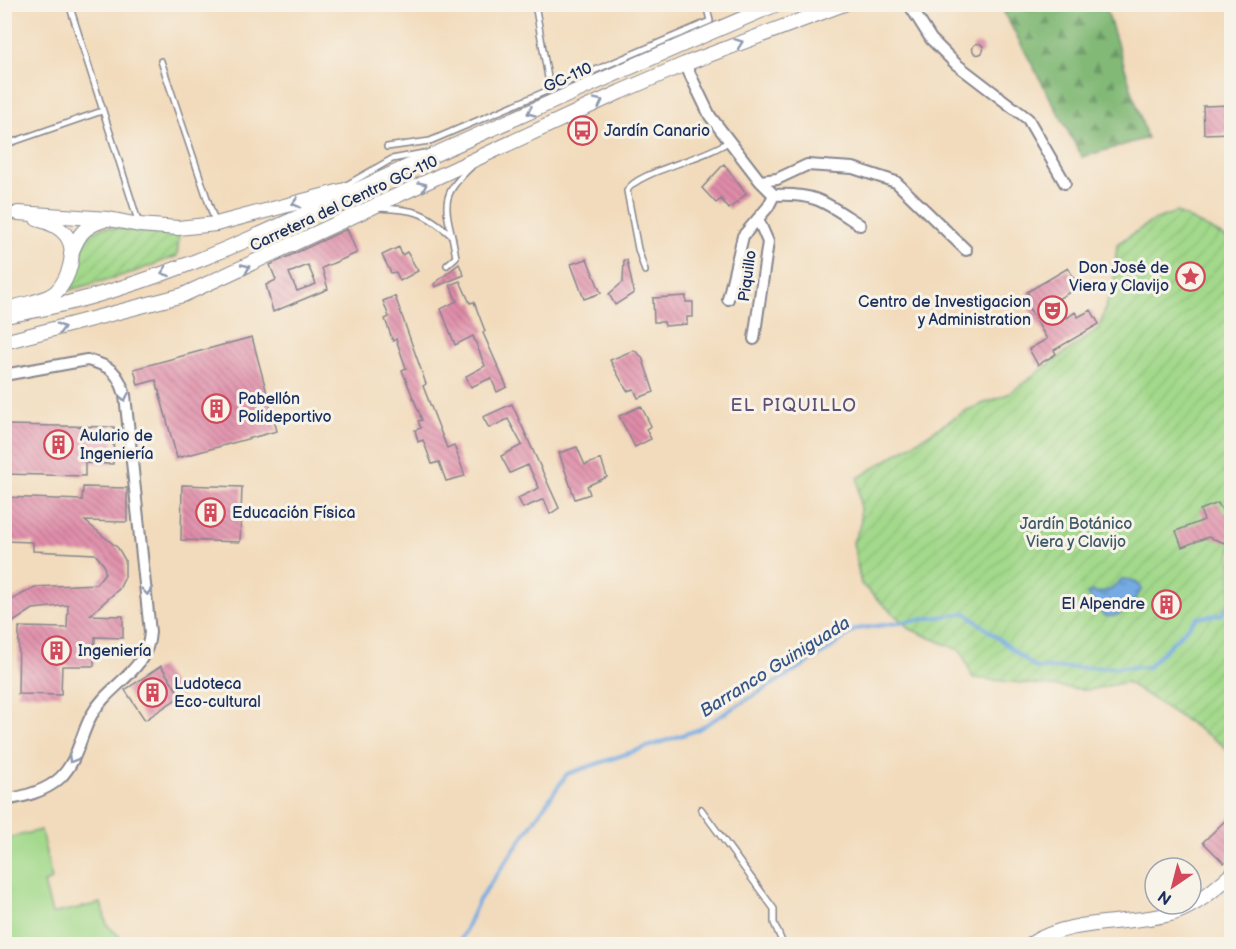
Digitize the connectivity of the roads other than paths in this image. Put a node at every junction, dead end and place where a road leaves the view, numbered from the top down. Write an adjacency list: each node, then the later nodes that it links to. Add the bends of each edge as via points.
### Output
1 (69, 4): 10 (lane)
2 (535, 4): 9 (lane)
3 (706, 4): 9 (lane, via 710,21)
4 (777, 4): 14 (main road, GC-110 / GC-110, one-way to 14)
5 (844, 4): 8 (main road, GC-110, one-way to 5)
6 (909, 4): 18 (street, via 931,39 956,64 1028,119)
7 (161, 61): 25 (lane)
8 (685, 64): 11 (street, via 710,116); 15 (main road, Carretera del Centro GC-110 / GC-110, one-way to 8)
9 (550, 89): 13 (lane, via 430,141)
10 (102, 111): 12 (lane); 26 (lane)
11 (729, 141): 16 (street); 32 (lane, via 705,155 630,185 627,191)
12 (4, 145)
13 (387, 147)
14 (453, 147): 17 (main road, GC-110 / GC-110); 19 (lane, via 392,159)
15 (480, 159): 21 (main road, Carretera del Centro GC-110 / GC-110, one-way to 15); 28 (lane, via 451,186 445,209)
16 (760, 181): 20 (street); 29 (street, via 777,179 807,165 853,168 896,182)
17 (373, 183): 19 (main road); 35 (main road, Carretera del Centro GC-110 / GC-110, one-way to 35, via 185,265 50,309)
18 (1065, 183)
19 (331, 194): 25 (main road, one-way to 25)
20 (774, 195): 24 (street); 27 (street, via 802,194 824,202)
21 (374, 208): 28 (lane, via 409,210 430,217); 37 (main road, Carretera del Centro GC-110 / GC-110, one-way to 21, via 183,295)
22 (11, 213): 23 (main road); 30 (main road, via 51,223 67,236)
23 (109, 219): 26 (main road); 30 (main road, via 90,224 78,235)
24 (758, 219): 33 (street, via 744,236); 36 (street, Piquillo, via 768,242)
25 (216, 224): 26 (main road, via 178,228)
26 (139, 225)
27 (860, 225)
28 (452, 237): 31 (lane, via 456,257)
29 (966, 250)
30 (71, 254): 34 (main road, via 68,275 54,293)
31 (447, 265)
32 (645, 271)
33 (728, 299)
34 (4, 311)
35 (4, 316)
36 (754, 339)
37 (4, 342)
38 (4, 375): 39 (street, one-way to 39, via 87,360 119,375 125,395 150,632 150,648 141,664 101,701 60,778 43,789)
39 (4, 800)
40 (701, 809): 42 (lane, via 774,909 774,923)
41 (1232, 874): 43 (main road, via 1206,897 1176,912 1073,928)
42 (783, 945)
43 (1031, 945)

